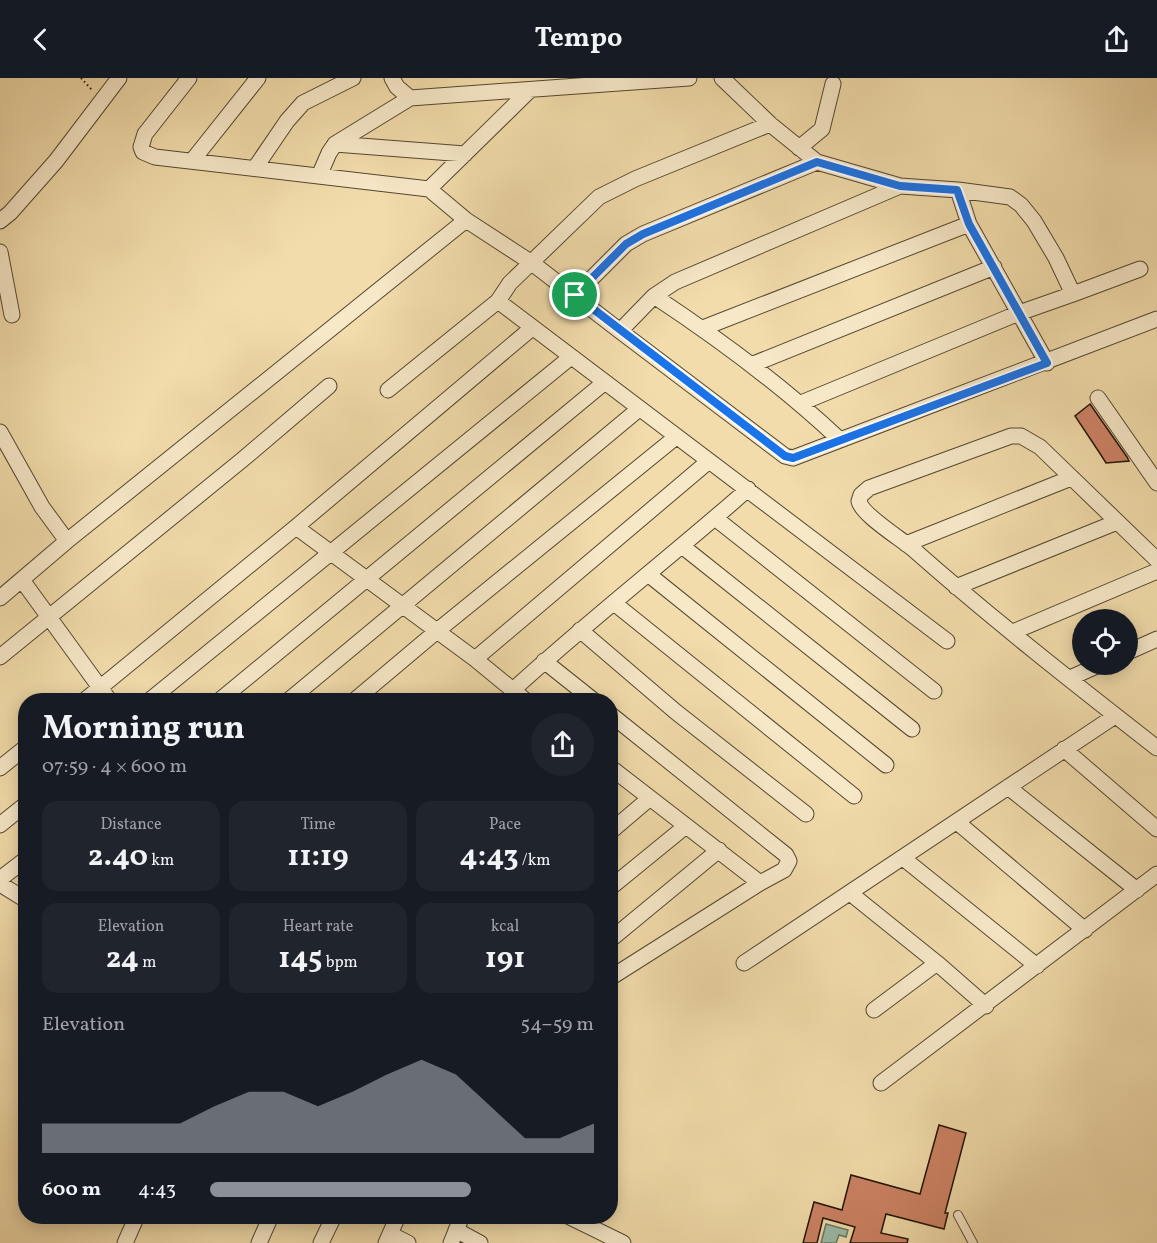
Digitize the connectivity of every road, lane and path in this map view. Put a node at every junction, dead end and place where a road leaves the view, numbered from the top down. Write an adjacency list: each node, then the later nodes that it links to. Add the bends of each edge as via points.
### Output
1 (119, 78): 23 (street, via 56,161)
2 (189, 78): 15 (street, via 145,134 141,147 155,157)
3 (258, 78): 15 (street)
4 (353, 78): 17 (street, via 303,103)
5 (393, 78): 10 (street)
6 (688, 78): 9 (street)
7 (722, 78): 11 (street)
8 (833, 84): 13 (street, via 822,129)
9 (530, 90): 10 (street); 14 (street)
10 (410, 98): 12 (street)
11 (770, 124): 13 (street); 26 (street, via 599,197)
12 (335, 144): 14 (street); 18 (street)
13 (799, 148): 16 (street)
14 (465, 154): 20 (street)
15 (192, 161): 17 (street)
16 (817, 162): 19 (street); 30 (street, via 643,234 626,244)
17 (255, 168): 18 (street)
18 (319, 176): 20 (street)
19 (900, 186): 21 (street); 31 (street, via 675,282)
20 (429, 189): 22 (street)
21 (957, 190): 24 (street); 29 (street, via 1010,197 1021,205 1040,230)
22 (466, 220): 26 (street); 58 (street)
23 (0, 221)
24 (969, 224): 27 (street); 37 (street)
25 (0, 252): 34 (street)
26 (532, 263): 30 (street); 32 (street, via 510,283)
27 (994, 267): 33 (street); 41 (street)
28 (1140, 269): 29 (street)
29 (1073, 294): 33 (street)
30 (575, 295): 38 (street)
31 (654, 296): 37 (street); 38 (street)
32 (498, 301): 36 (street); 44 (street)
33 (1019, 313): 40 (street); 46 (street)
34 (12, 315)
35 (1157, 319): 40 (street)
36 (532, 328): 39 (street); 57 (street)
37 (703, 328): 41 (street)
38 (620, 331): 50 (street, via 785,456 800,457)
39 (571, 357): 42 (street); 61 (street)
40 (1047, 363): 50 (street)
41 (751, 365): 46 (street)
42 (605, 382): 47 (street); 65 (street)
43 (329, 386): 71 (street)
44 (388, 390)
45 (1098, 398): 53 (street)
46 (801, 403): 50 (street)
47 (639, 409): 49 (street); 70 (street)
48 (0, 432): 58 (street, via 42,507)
49 (676, 437): 51 (street); 73 (street)
50 (840, 440)
51 (709, 461): 54 (street); 79 (street)
52 (1071, 478): 56 (street); 59 (street); 59 (street, via 1030,440 1011,436 869,488 861,495 860,506)
53 (1157, 483)
54 (748, 489): 55 (street); 76 (street)
55 (715, 518): 60 (street); 84 (street)
56 (1117, 522): 62 (street); 67 (street)
57 (296, 527): 61 (street); 86 (street)
58 (67, 541): 66 (street)
59 (906, 544): 67 (street)
60 (682, 546): 64 (street); 95 (street)
61 (330, 553): 65 (street); 87 (street)
62 (1157, 560)
63 (1157, 571): 74 (street)
64 (648, 574): 69 (street); 99 (street)
65 (367, 579): 70 (street); 88 (street)
66 (22, 580): 68 (street); 71 (street)
67 (956, 587): 74 (street)
68 (0, 598)
69 (614, 603): 72 (street); 103 (street)
70 (403, 605): 73 (street); 89 (street)
71 (48, 617): 78 (street); 85 (street)
72 (580, 630): 80 (street); 106 (street)
73 (437, 631): 79 (street); 90 (street)
74 (1013, 632): 82 (street)
75 (1157, 639): 77 (street)
76 (946, 641)
77 (1138, 648)
78 (0, 657)
79 (475, 659): 83 (street)
80 (544, 661): 83 (street); 92 (street)
81 (1077, 675): 82 (street)
82 (1070, 678): 93 (street)
83 (513, 690): 91 (street)
84 (934, 691)
85 (103, 693)
86 (105, 693)
87 (159, 693)
88 (229, 693)
89 (297, 693)
90 (363, 693)
91 (517, 693)
92 (584, 693)
93 (1115, 716): 96 (street); 97 (street)
94 (618, 720): 118 (street, via 786,855 789,861 784,870)
95 (912, 729)
96 (1157, 748)
97 (1065, 749): 102 (street); 111 (street)
98 (18, 753): 100 (street)
99 (886, 765)
100 (0, 768)
101 (618, 776): 104 (street)
102 (1008, 787): 107 (street); 120 (street)
103 (854, 796)
104 (650, 798): 109 (street); 110 (street)
105 (18, 810): 108 (street)
106 (806, 814)
107 (957, 822): 113 (street); 123 (street)
108 (0, 825)
109 (618, 825)
110 (686, 826): 112 (street); 117 (street)
111 (1157, 829)
112 (719, 850): 118 (street); 124 (street)
113 (903, 858): 121 (street); 128 (street)
114 (18, 865): 116 (street)
115 (1157, 874): 120 (street)
116 (0, 879)
117 (618, 881)
118 (760, 883): 129 (street)
119 (0, 884): 122 (street)
120 (1137, 890): 123 (street)
121 (850, 893): 125 (street); 126 (street)
122 (18, 895)
123 (1085, 930): 128 (street)
124 (618, 933)
125 (744, 963)
126 (937, 963): 131 (street); 132 (street)
127 (618, 965): 129 (street)
128 (1037, 966): 131 (street)
129 (625, 969): 130 (street)
130 (618, 973)
131 (986, 1006): 133 (street)
132 (874, 1010)
133 (881, 1083)
134 (958, 1215): 148 (lane)
135 (133, 1224): 142 (street)
136 (267, 1224): 143 (street)
137 (330, 1224): 144 (street)
138 (395, 1224): 141 (street)
139 (584, 1224): 147 (street)
140 (456, 1230): 146 (street)
141 (388, 1239): 145 (street)
142 (125, 1243)
143 (259, 1243)
144 (321, 1243)
145 (408, 1243)
146 (480, 1243)
147 (623, 1243)
148 (973, 1243)

